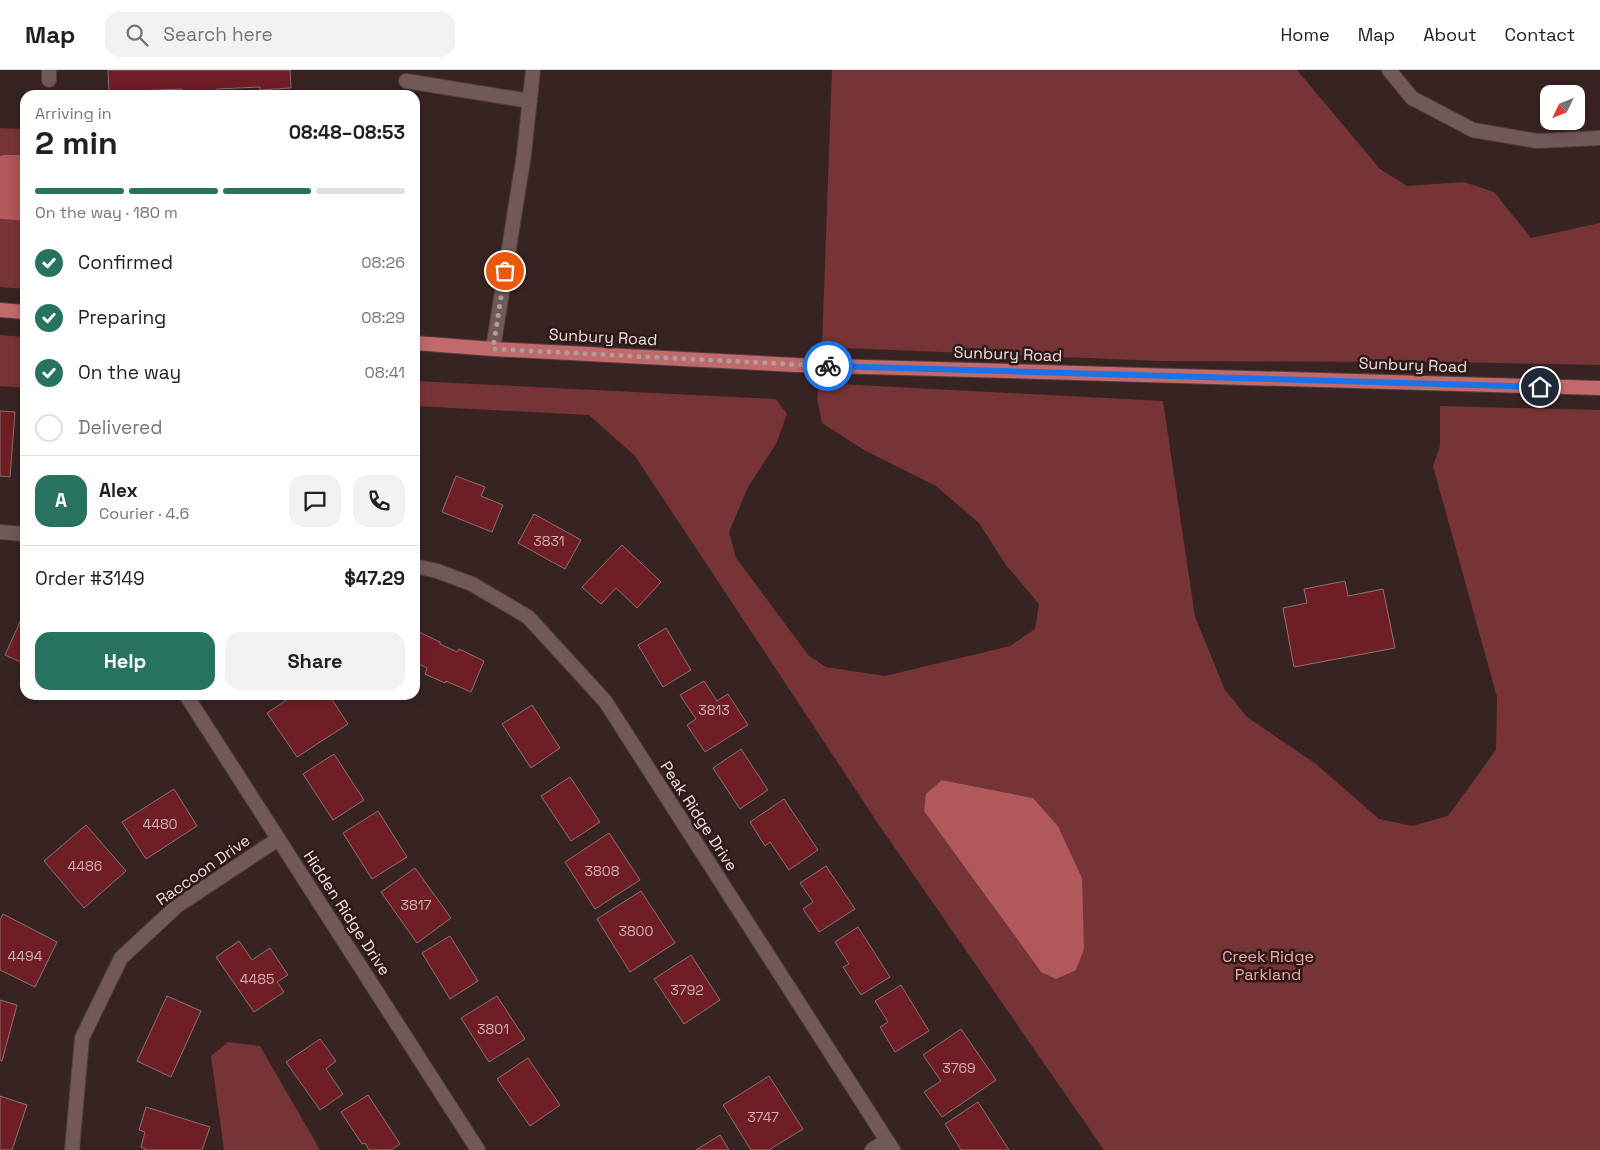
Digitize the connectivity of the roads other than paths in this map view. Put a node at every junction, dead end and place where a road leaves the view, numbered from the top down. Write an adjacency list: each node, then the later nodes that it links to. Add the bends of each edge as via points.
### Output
1 (533, 70): 4 (street)
2 (1389, 70): 5 (street, via 1412,98 1473,130 1537,141)
3 (406, 81): 4 (street)
4 (530, 101): 9 (street)
5 (1600, 138)
6 (0, 310): 7 (main road)
7 (20, 312)
8 (420, 343): 9 (main road, Sunbury Road)
9 (493, 349): 10 (main road, Sunbury Road, via 795,365)
10 (1600, 388)
11 (0, 532): 12 (street)
12 (20, 534)
13 (420, 567): 16 (street, Peak Ridge Drive, via 472,584 528,617 605,701)
14 (189, 700): 15 (street, Hidden Ridge Drive)
15 (278, 839): 17 (street, Raccoon Drive, via 177,906 121,958 82,1038); 18 (street, Hidden Ridge Drive)
16 (890, 1145): 19 (street)
17 (72, 1150)
18 (478, 1150)
19 (872, 1150)

